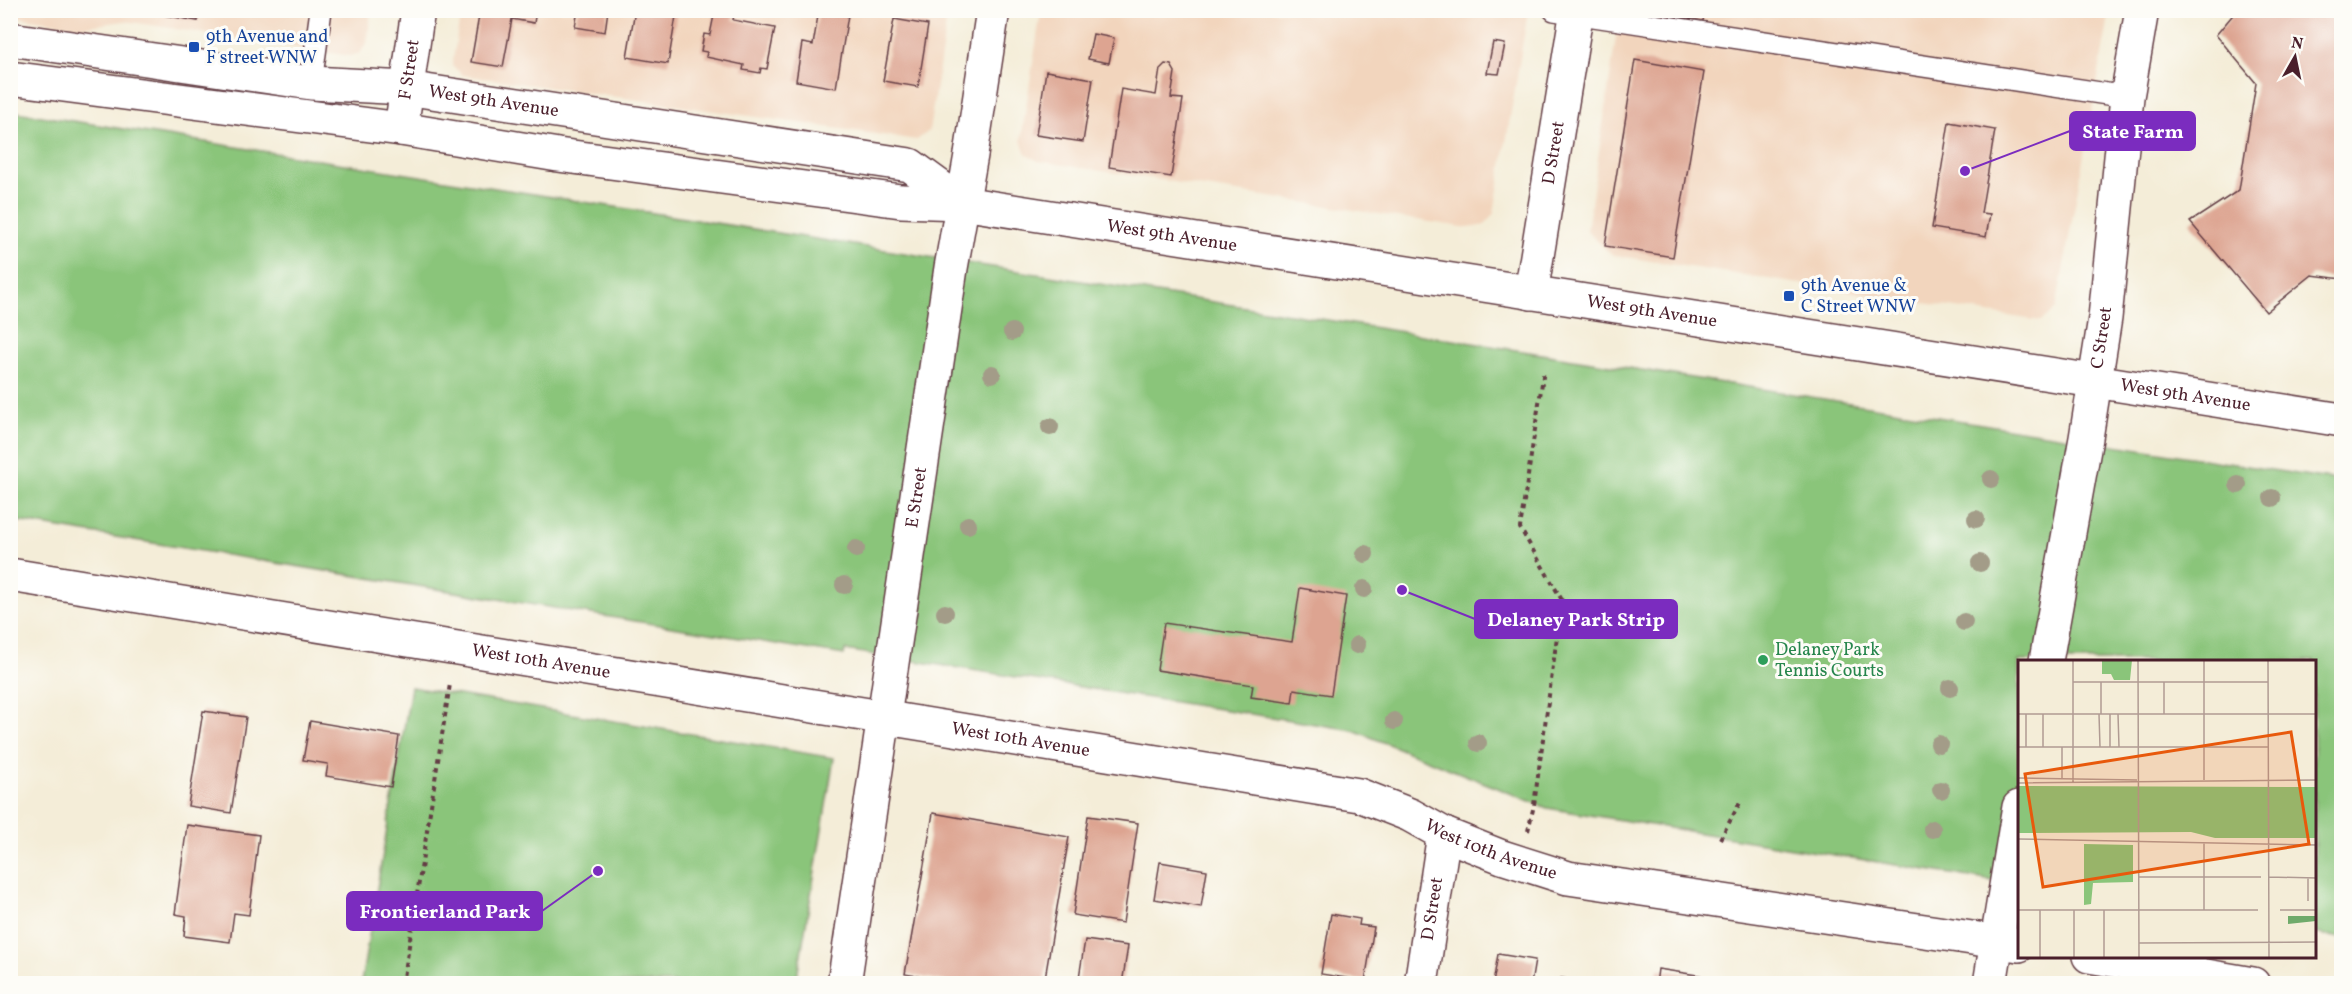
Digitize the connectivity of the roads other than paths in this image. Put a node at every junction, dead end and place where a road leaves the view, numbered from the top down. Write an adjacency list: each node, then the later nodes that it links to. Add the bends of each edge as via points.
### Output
1 (321, 10): 8 (lane)
2 (418, 10): 9 (street, F Street)
3 (993, 10): 12 (street, E Street)
4 (2142, 10): 10 (street, C Street)
5 (1569, 12): 10 (lane); 13 (street, D Street)
6 (10, 39): 8 (street, West 9th Avenue)
7 (10, 78): 11 (street, West 9th Avenue)
8 (311, 83): 9 (street, West 9th Avenue)
9 (406, 88): 11 (street, F Street); 12 (street, West 9th Avenue, via 910,165)
10 (2127, 97): 14 (street, C Street, via 2105,318)
11 (401, 129): 12 (street, West 9th Avenue, via 558,155 901,201)
12 (962, 203): 13 (street, West 9th Avenue); 18 (street, E Street)
13 (1531, 293): 14 (street, West 9th Avenue)
14 (2093, 381): 15 (street, West 9th Avenue); 17 (street, C Street)
15 (2342, 420)
16 (10, 575): 18 (street, West 10th Avenue)
17 (2046, 660)
18 (883, 716): 20 (street, West 10th Avenue, via 1359,795 1410,815); 23 (street, E Street)
19 (2018, 818): 21 (street)
20 (1444, 834): 21 (street, West 10th Avenue, via 1568,879); 24 (street, D Street)
21 (2007, 943): 25 (street)
22 (2095, 958): 26 (street)
23 (844, 984)
24 (1421, 984)
25 (1990, 984)
26 (2253, 984)

